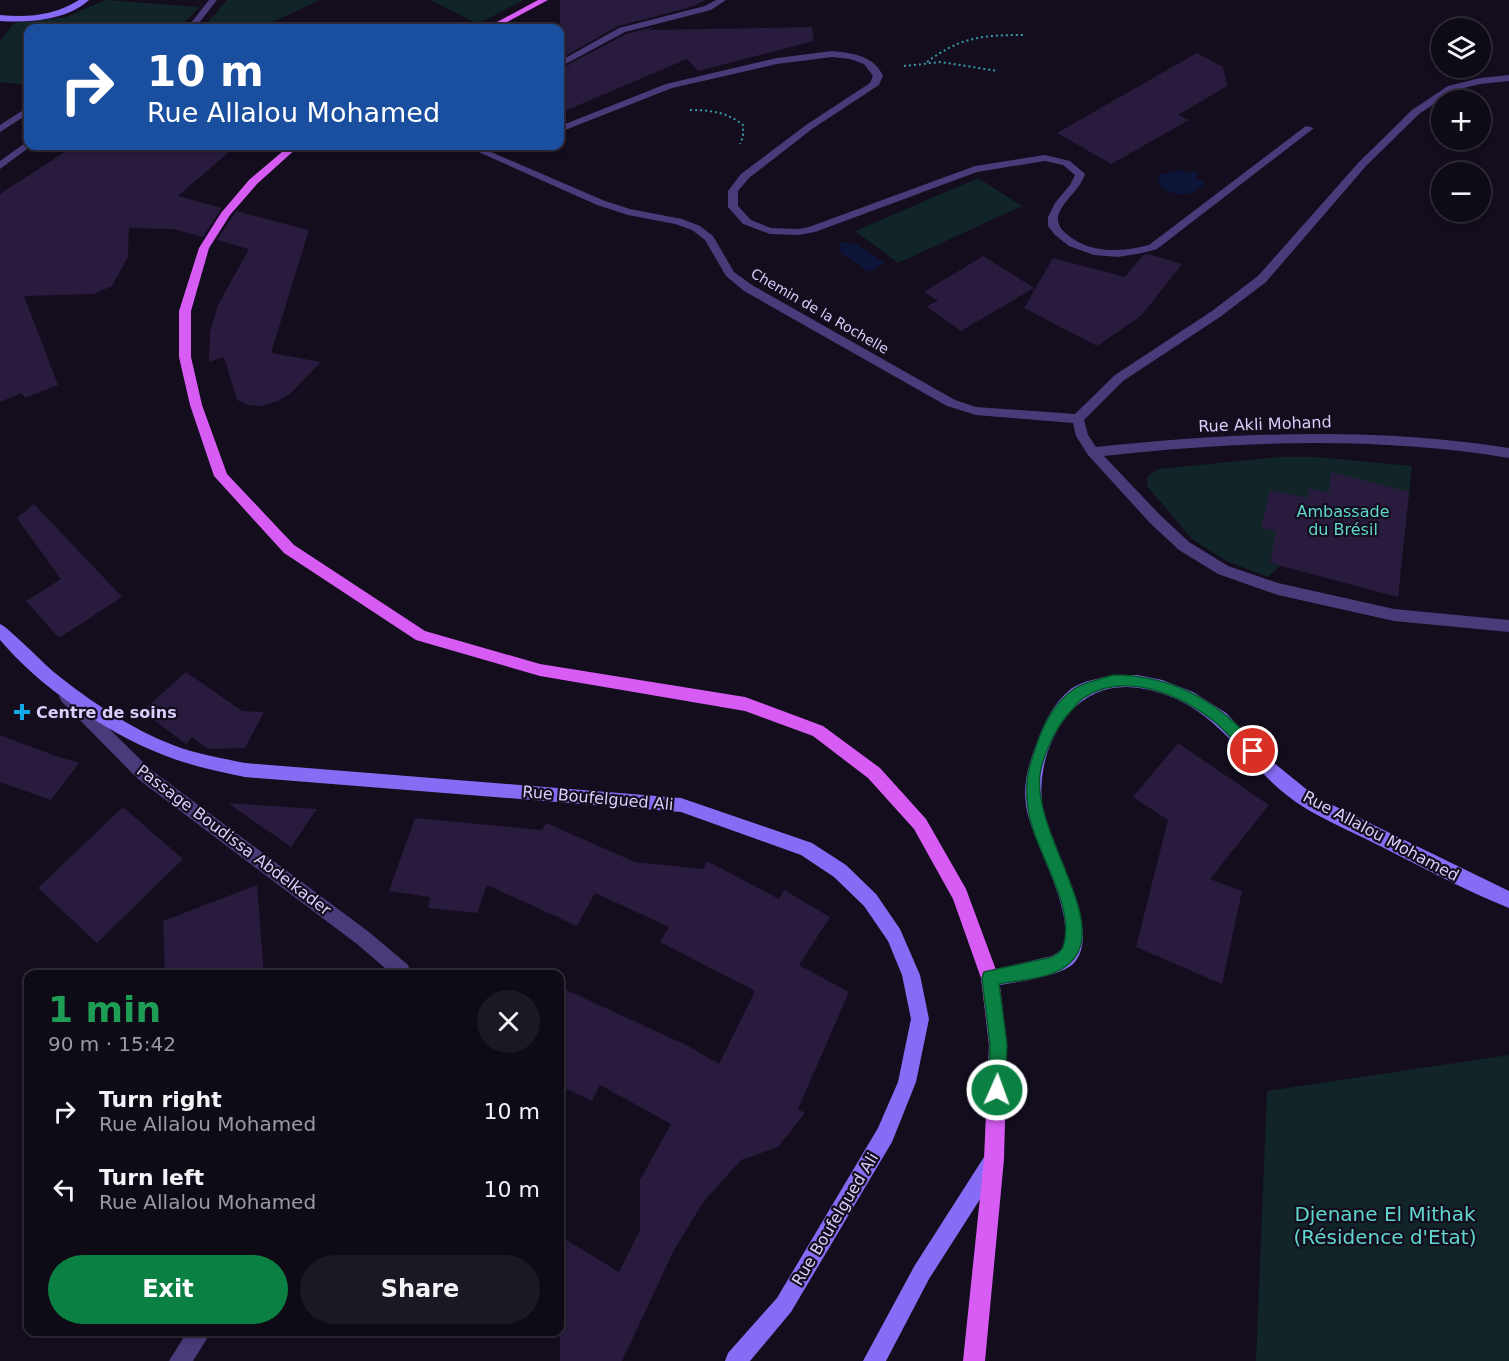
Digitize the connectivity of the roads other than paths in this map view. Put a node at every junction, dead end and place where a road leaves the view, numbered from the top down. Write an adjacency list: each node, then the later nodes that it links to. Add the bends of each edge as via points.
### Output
1 (85, 0): 5 (street, via 45,16)
2 (213, 0): 6 (street)
3 (544, 0): 7 (main road)
4 (722, 0): 8 (street, via 708,8 622,30)
5 (0, 18)
6 (194, 24)
7 (498, 24)
8 (564, 62)
9 (1509, 78): 18 (street, via 1491,79 1437,95 1378,148 1263,279 1118,378)
10 (24, 113): 13 (street)
11 (564, 127): 12 (street, via 669,86 777,61 842,55 860,58 876,71 874,86 809,127 737,184 731,199 747,222 770,231 812,230 975,169 1052,158 1080,174 1078,184 1054,214 1055,228 1066,240 1085,249 1127,253 1153,247)
12 (1309, 128)
13 (0, 129)
14 (24, 147): 17 (street)
15 (289, 150): 26 (main road, via 226,213 204,248 185,311 185,357 196,405 221,476 289,549 421,636 540,670 745,704 818,731 874,773 920,824 960,895)
16 (479, 150): 18 (street, Chemin de la Rochelle, via 601,203 696,228 709,238 730,274 748,288 951,403 976,411)
17 (0, 165)
18 (1078, 420): 19 (street, via 1082,436)
19 (1093, 452): 20 (street, Rue Akli Mohand, via 1316,436); 21 (street, via 1184,546 1222,570 1278,589 1394,615)
20 (1509, 453)
21 (1509, 626)
22 (0, 630): 23 (street, Rue Boufelgued Ali)
23 (44, 673): 25 (street, Passage Boudissa Abdelkader, via 144,774); 30 (street, Rue Boufelgued Ali, via 104,716 156,745 201,762 245,770 681,805 806,849 840,871 870,900 894,935 914,986 920,1019 906,1082 885,1135 784,1305)
24 (1509, 900): 26 (street, Rue Allalou Mohamed, via 1310,802 1268,768 1221,718 1188,697 1162,686 1113,681 1079,692 1052,722 1033,774 1037,818 1069,899 1072,947 1067,957 1055,964)
25 (401, 970)
26 (990, 978): 27 (main road, via 998,1045)
27 (994, 1159): 31 (street, via 922,1272); 32 (main road)
28 (197, 1336): 29 (street)
29 (180, 1361)
30 (736, 1361)
31 (874, 1361)
32 (974, 1361)

